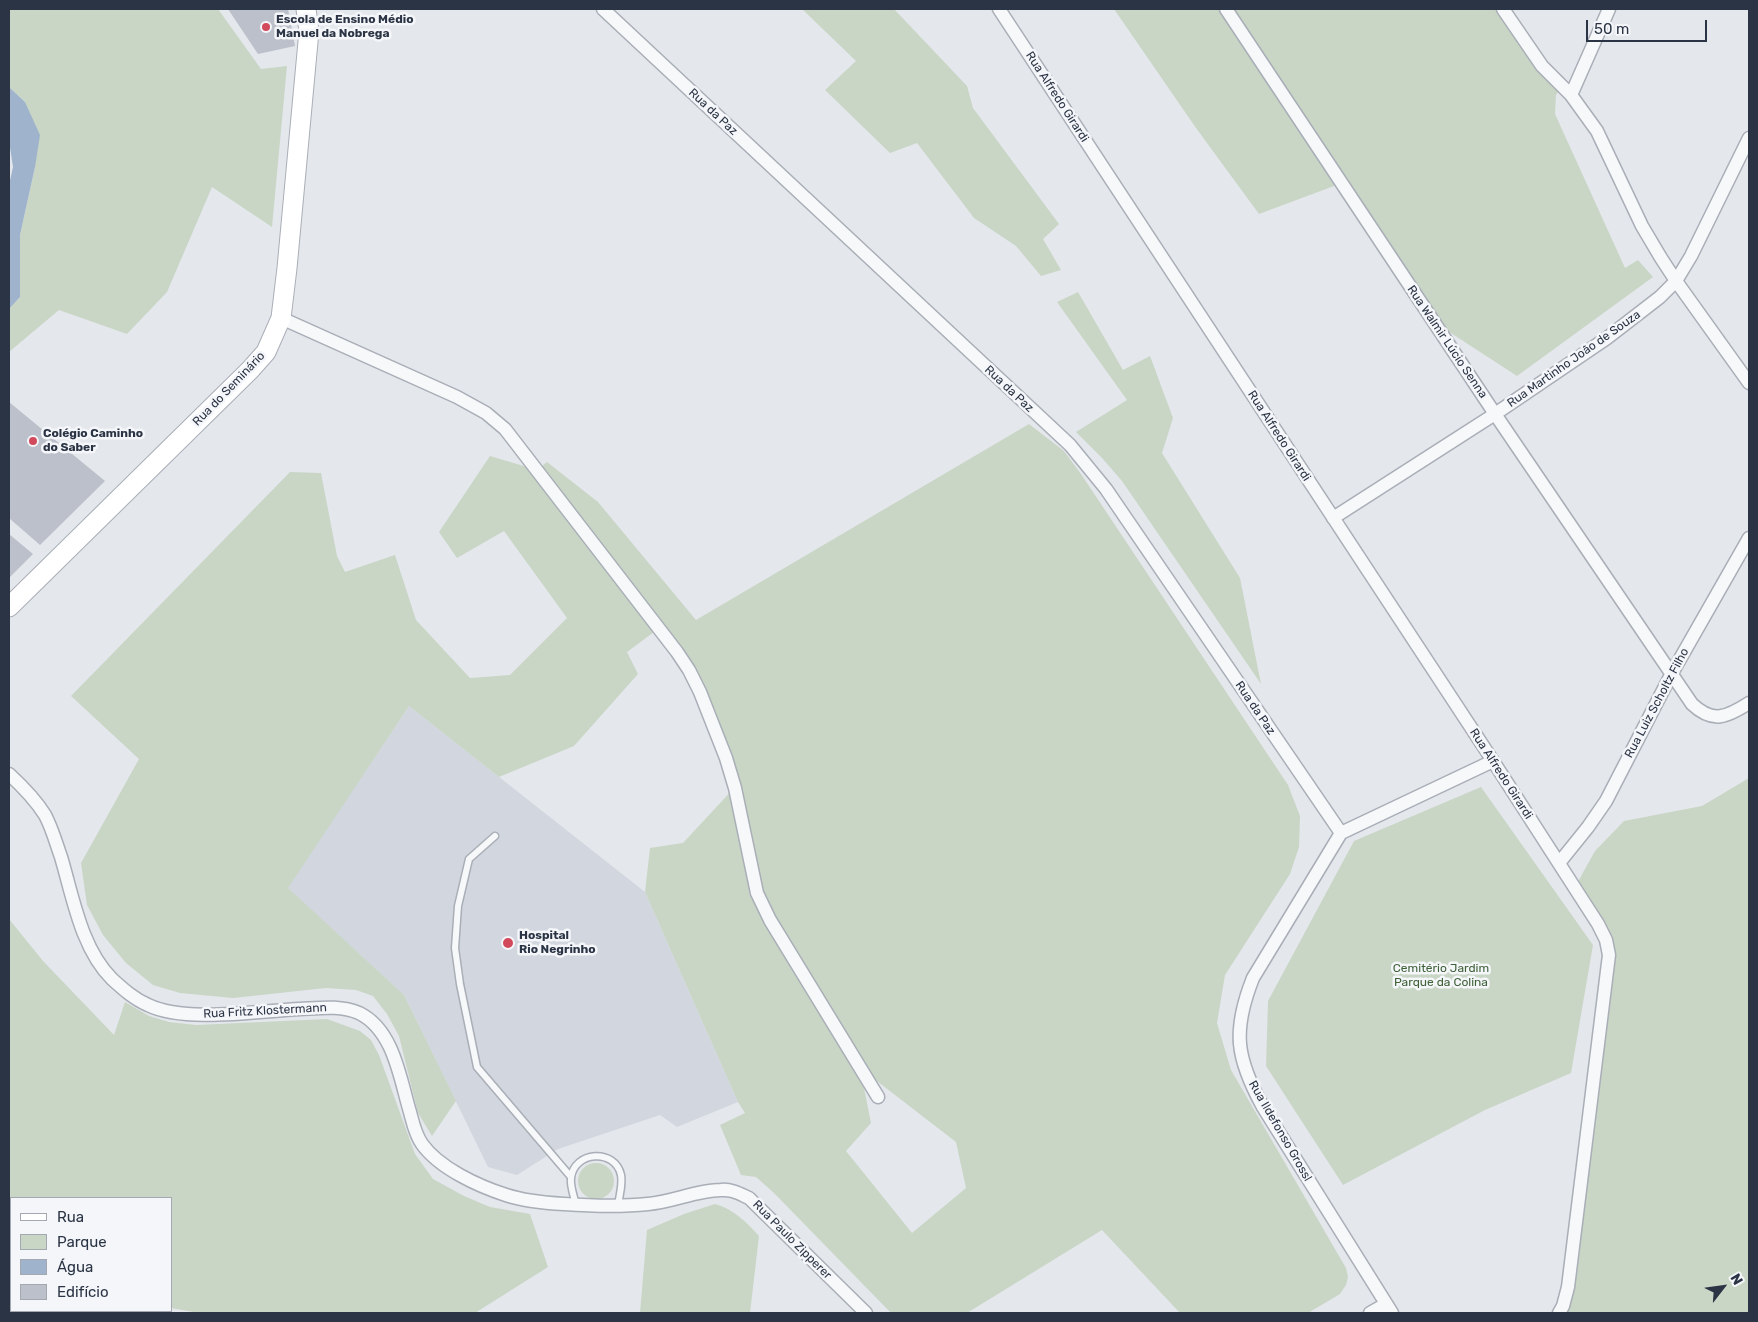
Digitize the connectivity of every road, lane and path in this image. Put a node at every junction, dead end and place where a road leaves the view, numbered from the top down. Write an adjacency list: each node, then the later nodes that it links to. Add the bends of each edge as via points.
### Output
1 (306, 9): 10 (street, Rua do Seminário, via 309,31)
2 (603, 9): 20 (street, Rua da Paz, via 1082,458)
3 (1000, 9): 13 (street, Rua Alfredo Girardi)
4 (1226, 9): 12 (street, Rua Walmir Lúcio Senna)
5 (1503, 9): 7 (street, via 1542,66)
6 (1609, 9): 7 (street)
7 (1571, 95): 9 (street, via 1597,131 1642,226)
8 (1749, 138): 9 (street, Rua Martinho João de Souza)
9 (1676, 281): 11 (street); 12 (street, Rua Martinho João de Souza, via 1622,327)
10 (281, 318): 15 (street, Rua do Seminário, via 266,352 250,370); 23 (street, via 457,397 506,429 677,652 700,692 726,758 757,893 770,920)
11 (1749, 383)
12 (1495, 414): 13 (street, Rua Martinho João de Souza); 16 (street, Rua Walmir Lúcio Senna)
13 (1333, 518): 18 (street, Rua Alfredo Girardi)
14 (1749, 538): 16 (street, Rua Luiz Scholtz Filho)
15 (9, 607)
16 (1672, 674): 17 (street, Rua Walmir Lúcio Senna, via 1701,713 1712,717 1724,716); 22 (street, Rua Luiz Scholtz Filho, via 1606,801)
17 (1749, 703)
18 (1493, 761): 20 (street); 22 (street, Rua Alfredo Girardi)
19 (9, 774): 25 (street, Rua Fritz Klostermann, via 36,801 46,817 86,940 105,970 126,992 148,1006 194,1015 336,1007 360,1014 380,1030 392,1053 416,1132 434,1157 475,1183 508,1196)
20 (1340, 833): 27 (street, Rua Ildefonso Grossl, via 1253,978 1244,1001 1239,1047 1249,1080 1263,1107)
21 (495, 836): 24 (lane, via 469,859 458,906 455,948 477,1067)
22 (1559, 863): 30 (street, Rua Alfredo Girardi, via 1598,924 1606,940 1608,955 1568,1287)
23 (878, 1097)
24 (571, 1176): 25 (lane); 26 (lane, via 574,1168 586,1157 603,1156 610,1160 622,1181)
25 (576, 1205): 26 (street, Rua Fritz Klostermann)
26 (618, 1206): 28 (street, Rua Paulo Zipperer, via 664,1202 722,1190 735,1191 749,1198)
27 (1389, 1309): 29 (street)
28 (866, 1313)
29 (1370, 1313)
30 (1558, 1313)

